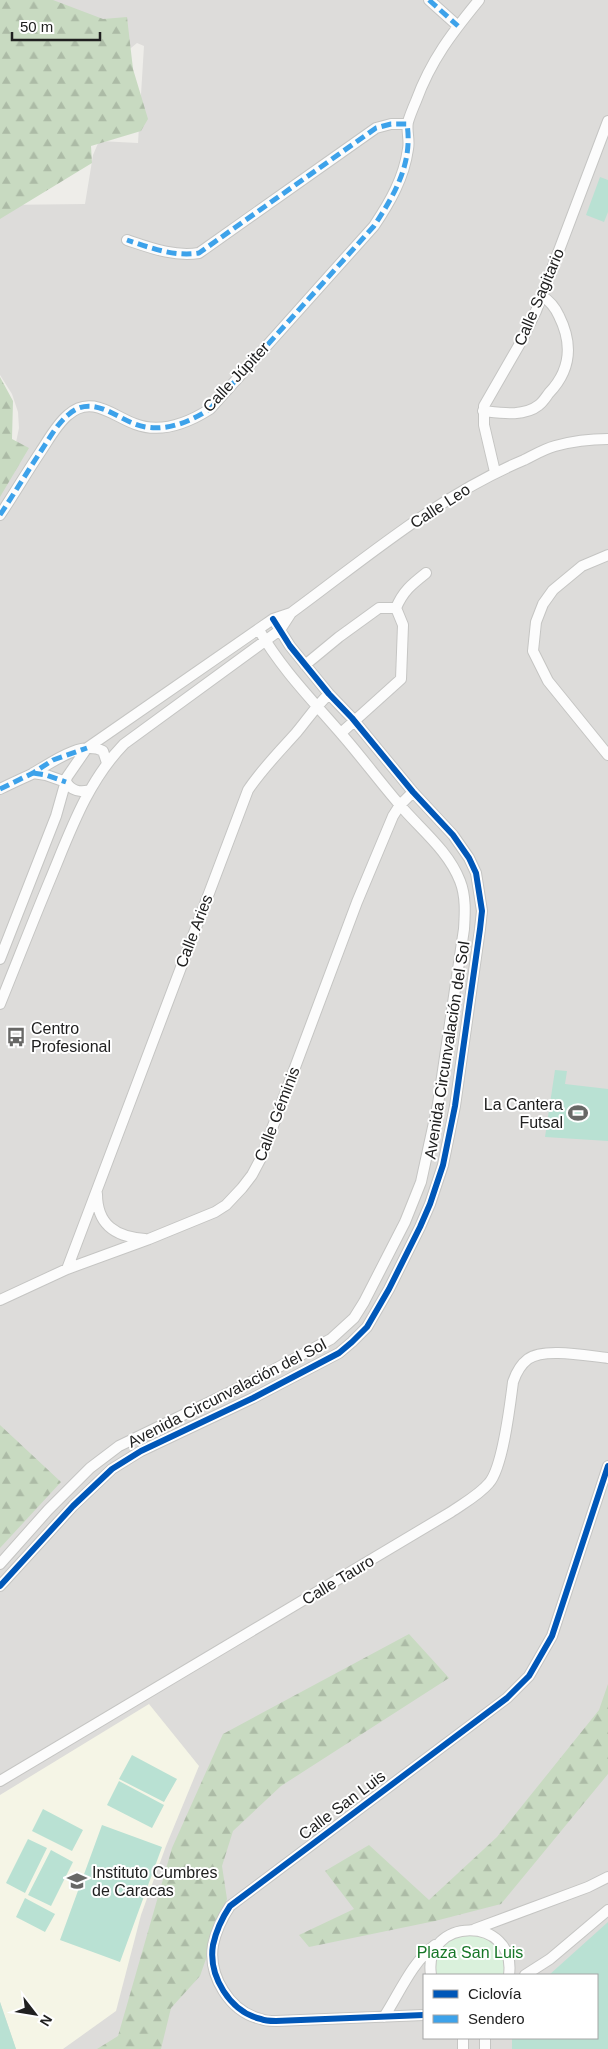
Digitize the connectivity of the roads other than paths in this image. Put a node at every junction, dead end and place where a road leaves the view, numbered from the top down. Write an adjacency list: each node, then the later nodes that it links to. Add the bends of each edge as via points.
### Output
1 (429, 0): 3 (street)
2 (479, 0): 3 (street)
3 (458, 26): 5 (street, via 432,62)
4 (608, 121): 7 (street, Calle Sagitario)
5 (407, 124): 6 (street, via 376,128 200,253 173,254); 11 (street, Calle Júpiter, via 410,140 407,162 393,195 374,226 210,409 193,420 165,427 135,424 105,408 81,408 69,414 52,433)
6 (127, 240)
7 (542, 296): 8 (street, Calle Sagitario, via 522,340 486,401); 8 (street, via 556,311 567,337 568,353 559,383 539,406 526,411 508,414)
8 (484, 411): 10 (street, Calle Sagitario)
9 (608, 439): 10 (street, Calle Leo, via 584,439 554,446)
10 (495, 472): 15 (street, Calle Leo, via 424,515)
11 (0, 515)
12 (608, 555): 30 (street, via 582,566 552,590 536,622 533,651 548,681)
13 (426, 573): 14 (street, via 407,587)
14 (396, 608): 22 (street, via 380,608); 27 (street, via 403,625 401,679)
15 (291, 613): 16 (street, Calle Leo); 18 (street, Calle Leo)
16 (273, 619): 17 (street); 18 (street, Avenida Circunvalación del Sol)
17 (259, 630): 19 (street, Avenida Circunvalación del Sol); 29 (street)
18 (280, 630): 19 (street); 20 (street, Avenida Circunvalación del Sol)
19 (265, 640): 21 (street, Avenida Circunvalación del Sol); 31 (street, via 124,744)
20 (290, 646): 21 (street, via 283,650); 22 (street, Avenida Circunvalación del Sol)
21 (278, 661): 24 (street, Avenida Circunvalación del Sol)
22 (305, 665): 23 (street, Avenida Circunvalación del Sol)
23 (317, 680): 24 (street, via 314,690); 25 (street, Avenida Circunvalación del Sol)
24 (304, 693): 26 (street, Avenida Circunvalación del Sol)
25 (328, 694): 26 (street, Calle Aries); 27 (street, Avenida Circunvalación del Sol)
26 (317, 705): 28 (street, Avenida Circunvalación del Sol); 42 (street, Calle Aries, via 248,790)
27 (355, 722): 28 (street); 36 (street, Avenida Circunvalación del Sol)
28 (341, 733): 37 (street, Avenida Circunvalación del Sol)
29 (87, 748): 31 (street, via 104,751); 32 (street, via 53,760); 33 (street)
30 (608, 755)
31 (107, 763): 35 (street)
32 (33, 773): 33 (street); 34 (street)
33 (66, 782): 35 (street, via 76,791); 38 (street, via 56,816)
34 (0, 790)
35 (90, 790): 39 (street)
36 (413, 792): 37 (street, Calle Géminis); 41 (street, Avenida Circunvalación del Sol, via 453,835 469,858 480,891 482,911)
37 (400, 805): 40 (street, Avenida Circunvalación del Sol, via 440,848 455,870 464,896 464,929); 43 (street, Calle Géminis, via 358,902 252,1175 226,1205 215,1212)
38 (0, 958)
39 (0, 1004)
40 (443, 1072): 41 (street); 48 (street, Avenida Circunvalación del Sol, via 421,1182 387,1260 354,1318 331,1339 111,1451 62,1495)
41 (460, 1074): 49 (street, Avenida Circunvalación del Sol, via 437,1186 401,1266 367,1326 339,1353 112,1469 73,1506)
42 (97, 1189): 43 (street, Calle Aries, via 98,1211 106,1226 128,1237); 44 (street, Calle Aries)
43 (149, 1239): 44 (street, Calle Géminis)
44 (67, 1269): 45 (street, Calle Géminis)
45 (0, 1300)
46 (608, 1358): 50 (street, Calle Tauro, via 549,1353 529,1358 513,1382 495,1474 479,1492 452,1512)
47 (608, 1466): 59 (street, Calle San Luis, via 552,1636 529,1676 507,1698 230,1906 216,1932 212,1956 219,1982 234,2004 251,2015 276,2021)
48 (0, 1564)
49 (0, 1586)
50 (0, 1782)
51 (608, 1877): 53 (street)
52 (608, 1910): 57 (street, via 550,1959)
53 (475, 1929): 54 (street, via 456,1932); 56 (street, via 491,1935 503,1947)
54 (441, 1942): 55 (street, via 433,1956); 59 (street, via 425,1955)
55 (431, 1974)
56 (509, 1974)
57 (527, 1974)
58 (423, 2015): 59 (street, Calle San Luis)
59 (384, 2017)

